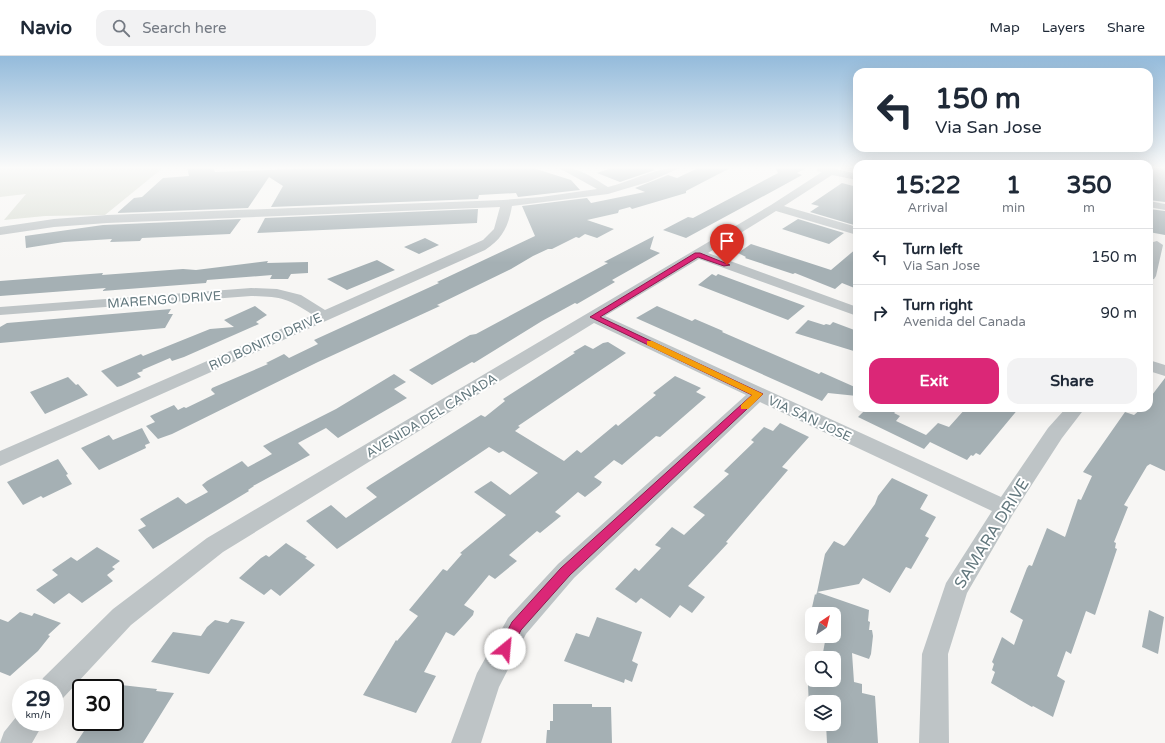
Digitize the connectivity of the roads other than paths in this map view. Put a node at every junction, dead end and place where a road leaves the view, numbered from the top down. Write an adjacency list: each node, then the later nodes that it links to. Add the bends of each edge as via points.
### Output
1 (540, 199): 3 (street)
2 (785, 199): 5 (street, AVENIDA DEL CANADA)
3 (507, 202): 8 (street, via 107,219); 14 (street, RIO BONITO DRIVE, via 500,233 491,241)
4 (1153, 205): 6 (street)
5 (775, 207): 7 (street); 10 (street, AVENIDA DEL CANADA)
6 (1165, 207)
7 (853, 230)
8 (0, 231)
9 (1157, 245): 11 (street)
10 (698, 254): 13 (street); 15 (street, AVENIDA DEL CANADA)
11 (1153, 260)
12 (0, 311): 14 (street, MARENGO DRIVE, via 251,292 296,298)
13 (853, 311)
14 (323, 315): 20 (street, RIO BONITO DRIVE)
15 (594, 317): 18 (street, VIA SAN JOSE); 22 (street, AVENIDA DEL CANADA, via 216,545 122,617)
16 (1153, 366): 17 (street)
17 (1165, 371)
18 (758, 394): 21 (street, VIA SAN JOSE); 25 (street, via 566,571 517,626 487,683)
19 (1073, 412): 21 (street, SAMARA DRIVE, via 1055,433)
20 (0, 459)
21 (1005, 508): 26 (street, SAMARA DRIVE, via 955,590 936,654)
22 (62, 679)
23 (23, 731): 24 (street)
24 (15, 743)
25 (466, 743)
26 (934, 743)

